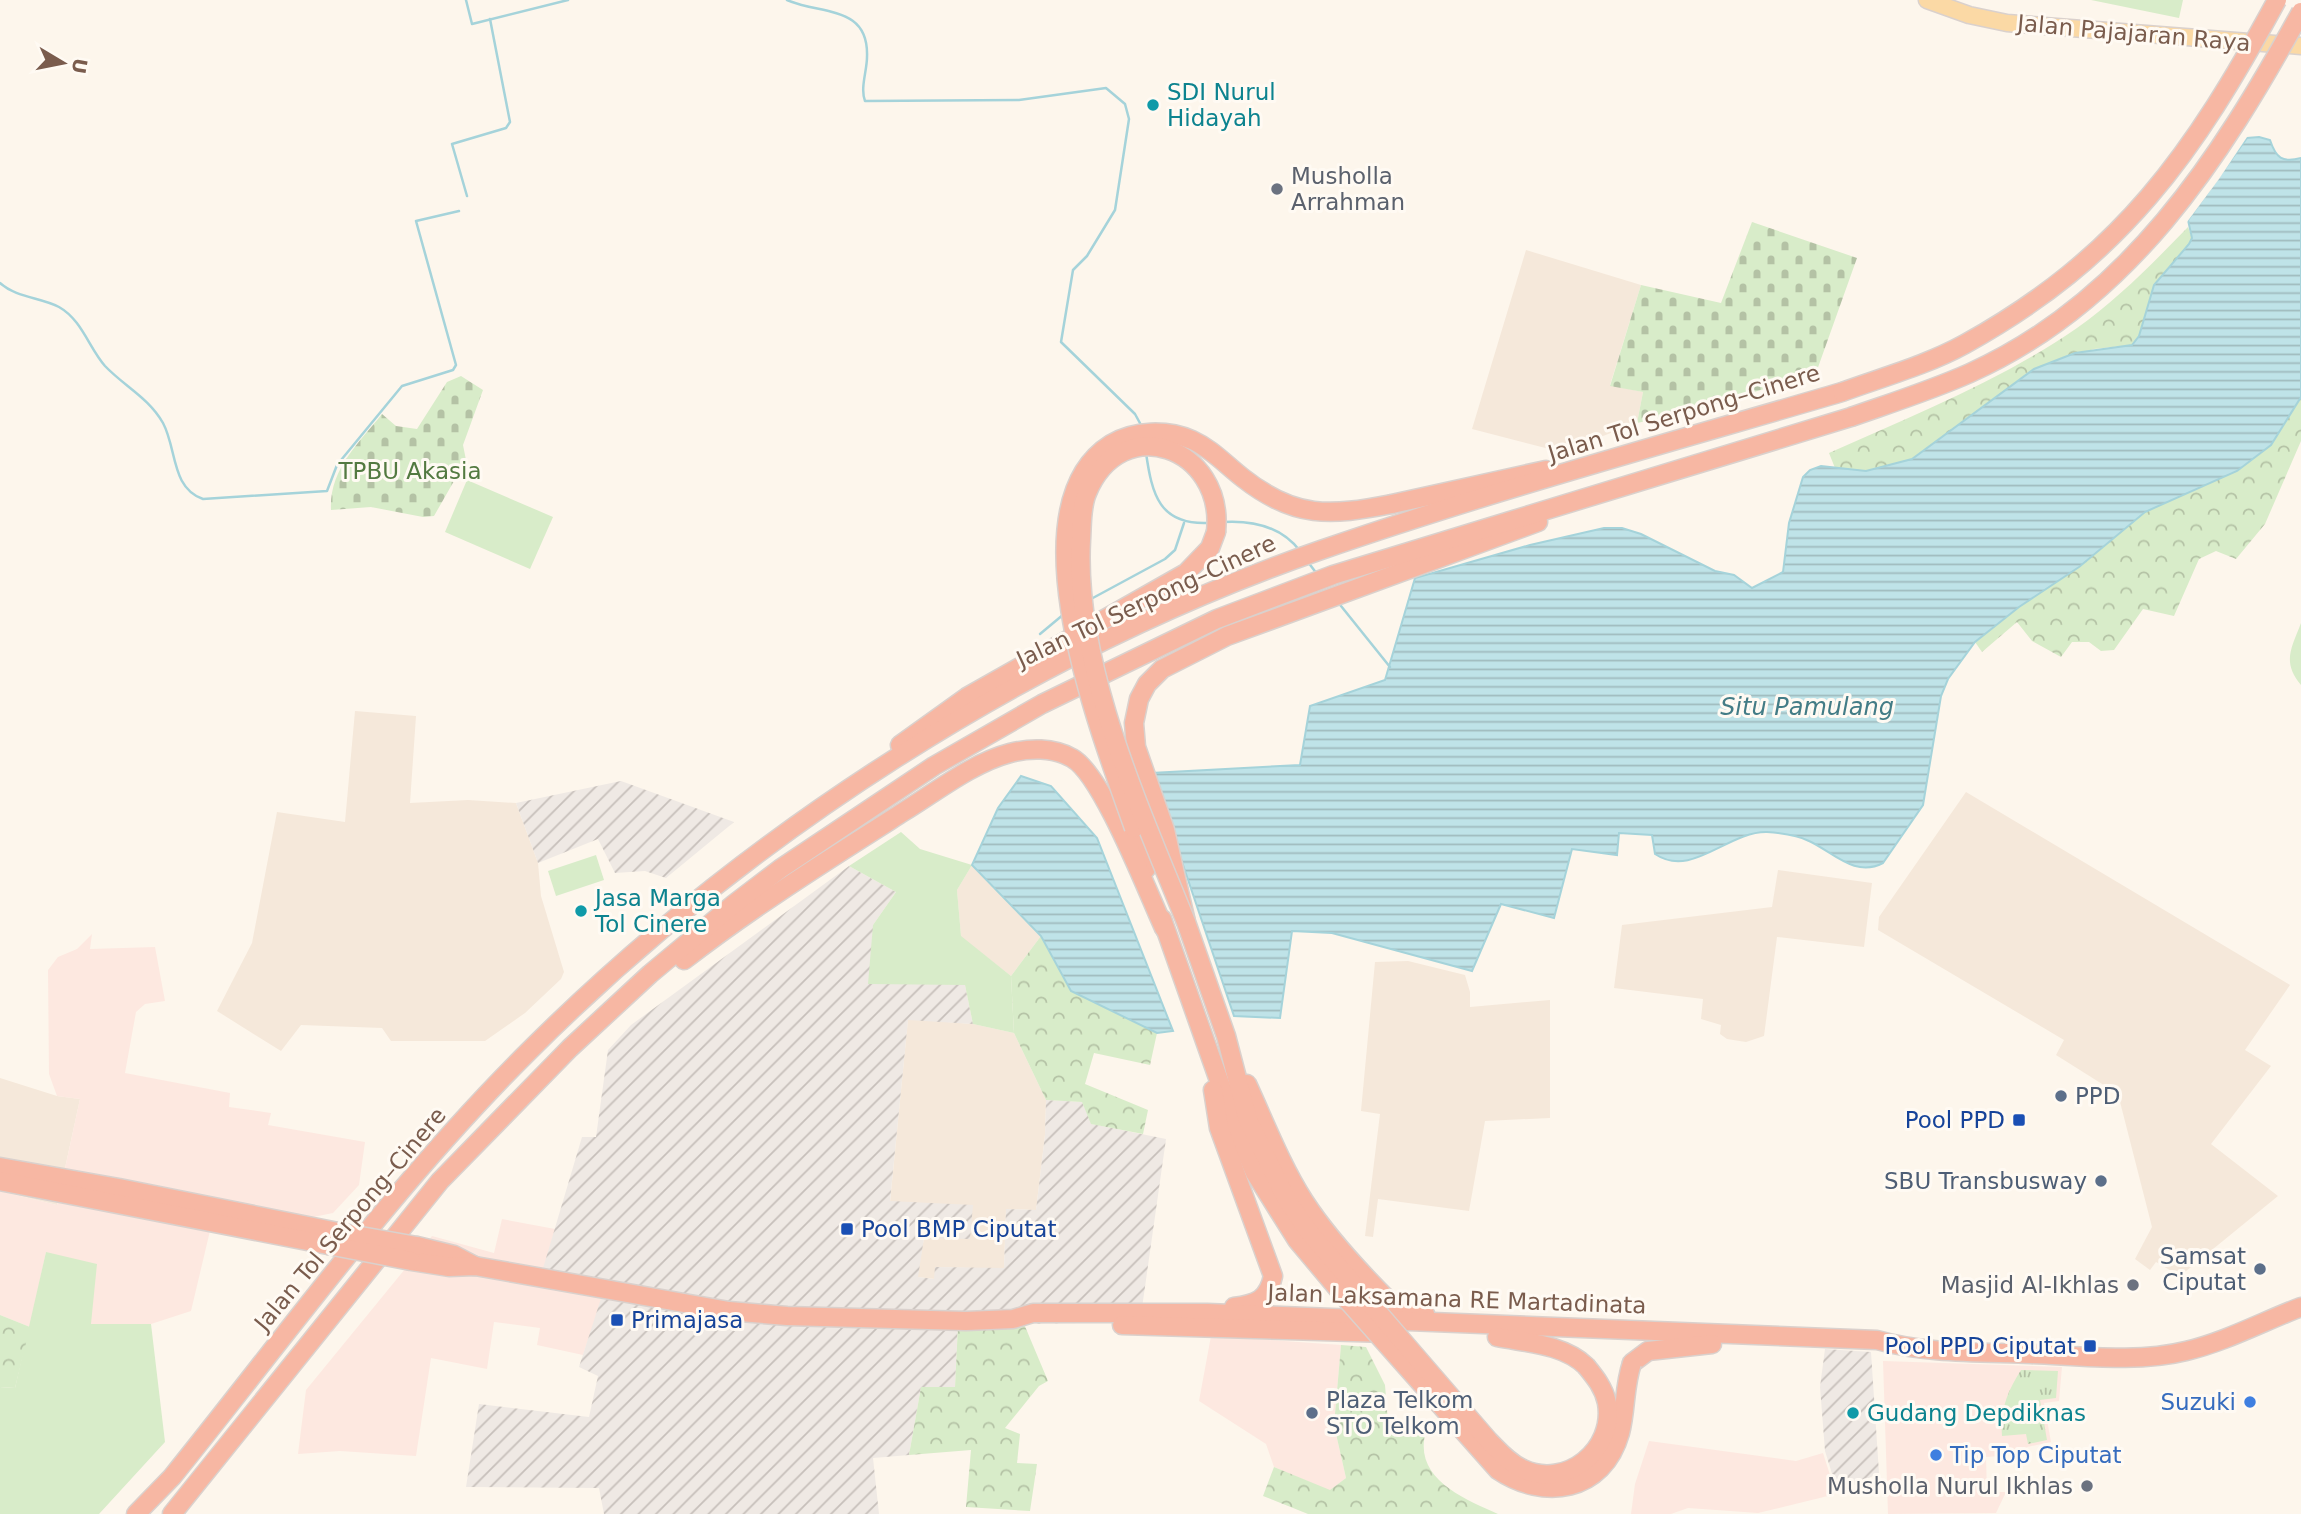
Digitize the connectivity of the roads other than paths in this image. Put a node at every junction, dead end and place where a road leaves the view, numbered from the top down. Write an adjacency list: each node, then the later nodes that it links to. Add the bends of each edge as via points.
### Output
1 (1927, 0): 4 (main road, Jalan Pajajaran Raya, via 2007,23)
2 (2277, 0): 5 (highway, Jalan Tol Serpong–Cinere, bridge, via 2197,137 2123,229 2026,307 1963,345 1842,392)
3 (2301, 12): 6 (highway, Jalan Tol Serpong–Cinere, bridge, via 2220,152 2182,203 2135,255 2037,336 1972,372 1851,417)
4 (2301, 46)
5 (1628, 455): 8 (highway, Jalan Tol Serpong–Cinere, via 1318,551 1175,610 1028,681); 10 (highway, bridge, via 1392,504 1320,514 1289,508 1263,494 1192,440 1162,433 1121,438 1102,450 1074,490 1068,596 1095,717)
6 (1642, 480): 7 (highway, via 1477,546 1348,590); 7 (highway, Jalan Tol Serpong–Cinere, via 1333,575)
7 (1307, 595): 9 (highway, bridge, via 1162,668 1139,699 1136,747 1166,830); 13 (highway, Jalan Tol Serpong–Cinere, via 1206,624 1042,704 934,766 734,904)
8 (833, 801): 9 (highway, bridge, via 967,697 1186,573 1205,555 1216,532 1218,512 1212,490 1201,470 1184,455 1163,447 1126,450 1109,461 1086,495 1080,554 1082,593 1094,667 1146,823); 27 (highway, Jalan Tol Serpong–Cinere, via 718,882 525,1054 419,1167 172,1477)
9 (1186, 922): 11 (highway)
10 (1164, 928): 12 (highway); 13 (highway, via 1088,770 1071,757 1049,750 1008,753 962,775 771,896)
11 (1226, 1035): 24 (highway, via 1303,1200 1352,1263 1402,1308); 24 (highway, bridge, via 1248,1120 1268,1167 1309,1232 1507,1459 1536,1474 1575,1468 1602,1439 1608,1415 1599,1382 1577,1358)
12 (1205, 1043): 22 (highway, via 1219,1128 1273,1276 1265,1297 1255,1304); 25 (highway, bridge, via 1255,1173 1297,1240 1497,1470 1515,1482 1552,1490 1569,1487 1597,1471 1608,1459 1620,1431 1632,1363 1648,1351)
13 (570, 1048): 28 (highway, Jalan Tol Serpong–Cinere, via 440,1181)
14 (0, 1160): 18 (highway, via 155,1186)
15 (0, 1167): 18 (highway, Jalan Laksamana RE Martadinata)
16 (0, 1181): 19 (highway, Jalan Laksamana RE Martadinata)
17 (0, 1190): 19 (highway, via 70,1203)
18 (176, 1200): 20 (highway, Jalan Laksamana RE Martadinata)
19 (108, 1201): 20 (highway, Jalan Laksamana RE Martadinata)
20 (294, 1230): 23 (highway, Jalan Laksamana RE Martadinata, bridge, via 414,1253 449,1268 475,1266 729,1311 854,1319)
21 (2301, 1307): 26 (highway, Jalan Laksamana RE Martadinata, via 2168,1355 2055,1355)
22 (1207, 1313): 23 (highway, Jalan Laksamana RE Martadinata, via 1033,1313); 24 (highway, Jalan Laksamana RE Martadinata)
23 (1013, 1319): 24 (highway, Jalan Laksamana RE Martadinata, via 1031,1323)
24 (1498, 1331): 25 (highway, Jalan Laksamana RE Martadinata); 26 (highway, Jalan Laksamana RE Martadinata, via 1877,1340)
25 (1713, 1344): 26 (highway, Jalan Laksamana RE Martadinata)
26 (1898, 1346)
27 (136, 1514)
28 (172, 1514)

